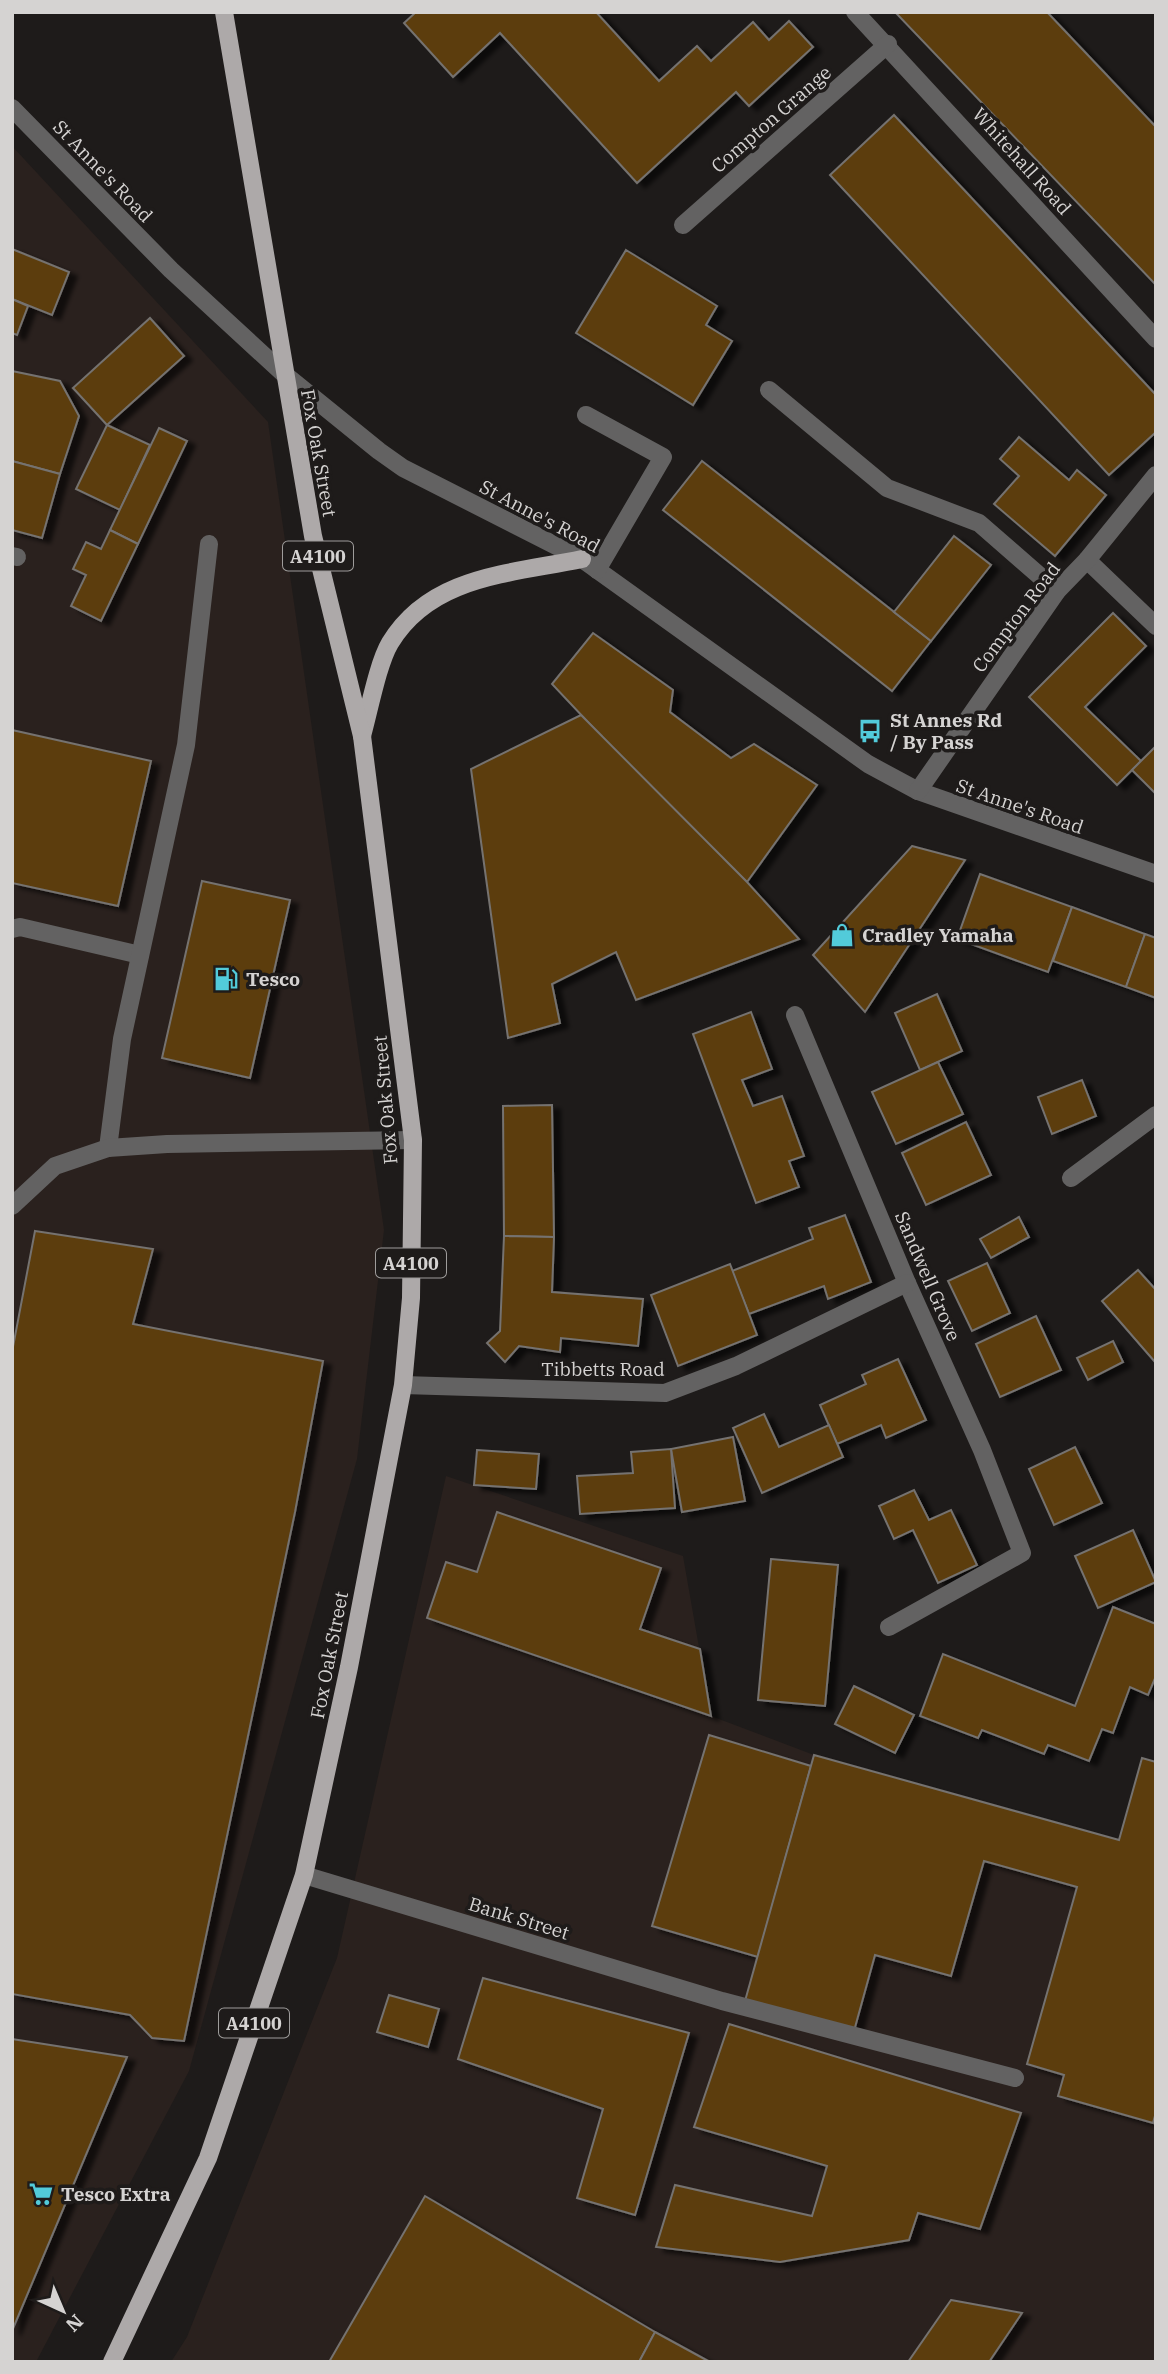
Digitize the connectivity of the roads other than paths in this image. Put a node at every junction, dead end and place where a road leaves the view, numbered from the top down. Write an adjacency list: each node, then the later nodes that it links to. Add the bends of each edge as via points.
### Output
1 (224, 12): 7 (main road, Fox Oak Street / A4100)
2 (855, 12): 3 (street, Whitehall Road)
3 (888, 44): 5 (street, Compton Grange); 6 (street, Whitehall Road)
4 (12, 108): 7 (street, St Anne's Road, via 171,270)
5 (683, 225)
6 (1156, 339)
7 (284, 374): 12 (street, St Anne's Road, via 403,468); 17 (main road, Fox Oak Street / A4100, via 313,536)
8 (769, 390): 15 (street, via 887,488 979,523)
9 (586, 415): 14 (street, via 663,457)
10 (1156, 475): 13 (street, Compton Road)
11 (209, 544): 21 (street, via 186,745)
12 (582, 559): 14 (street, St Anne's Road); 17 (main road, via 462,584 418,607 389,644)
13 (1087, 560): 15 (street, Compton Road); 16 (street)
14 (597, 570): 18 (street, St Anne's Road, via 868,764)
15 (1057, 591): 18 (street, Compton Road)
16 (1156, 626)
17 (362, 736): 24 (main road, Fox Oak Street / A4100)
18 (918, 791): 19 (street, St Anne's Road)
19 (1156, 874)
20 (12, 929): 21 (street, via 20,927)
21 (139, 955): 25 (street)
22 (795, 1015): 28 (street, Sandwell Grove)
23 (1156, 1115): 26 (street)
24 (413, 1140): 25 (street); 29 (main road, Fox Oak Street / A4100, via 411,1298)
25 (108, 1148): 27 (street, via 55,1166)
26 (1071, 1178)
27 (12, 1206)
28 (907, 1283): 29 (street, Tibbetts Road, via 736,1366 665,1393); 30 (street, Sandwell Grove, via 982,1450 1022,1553)
29 (403, 1385): 31 (main road, Fox Oak Street / A4100)
30 (889, 1627)
31 (304, 1875): 32 (street, Bank Street, via 722,2001); 33 (main road, Fox Oak Street / A4100, via 208,2158)
32 (1015, 2078)
33 (112, 2362)

